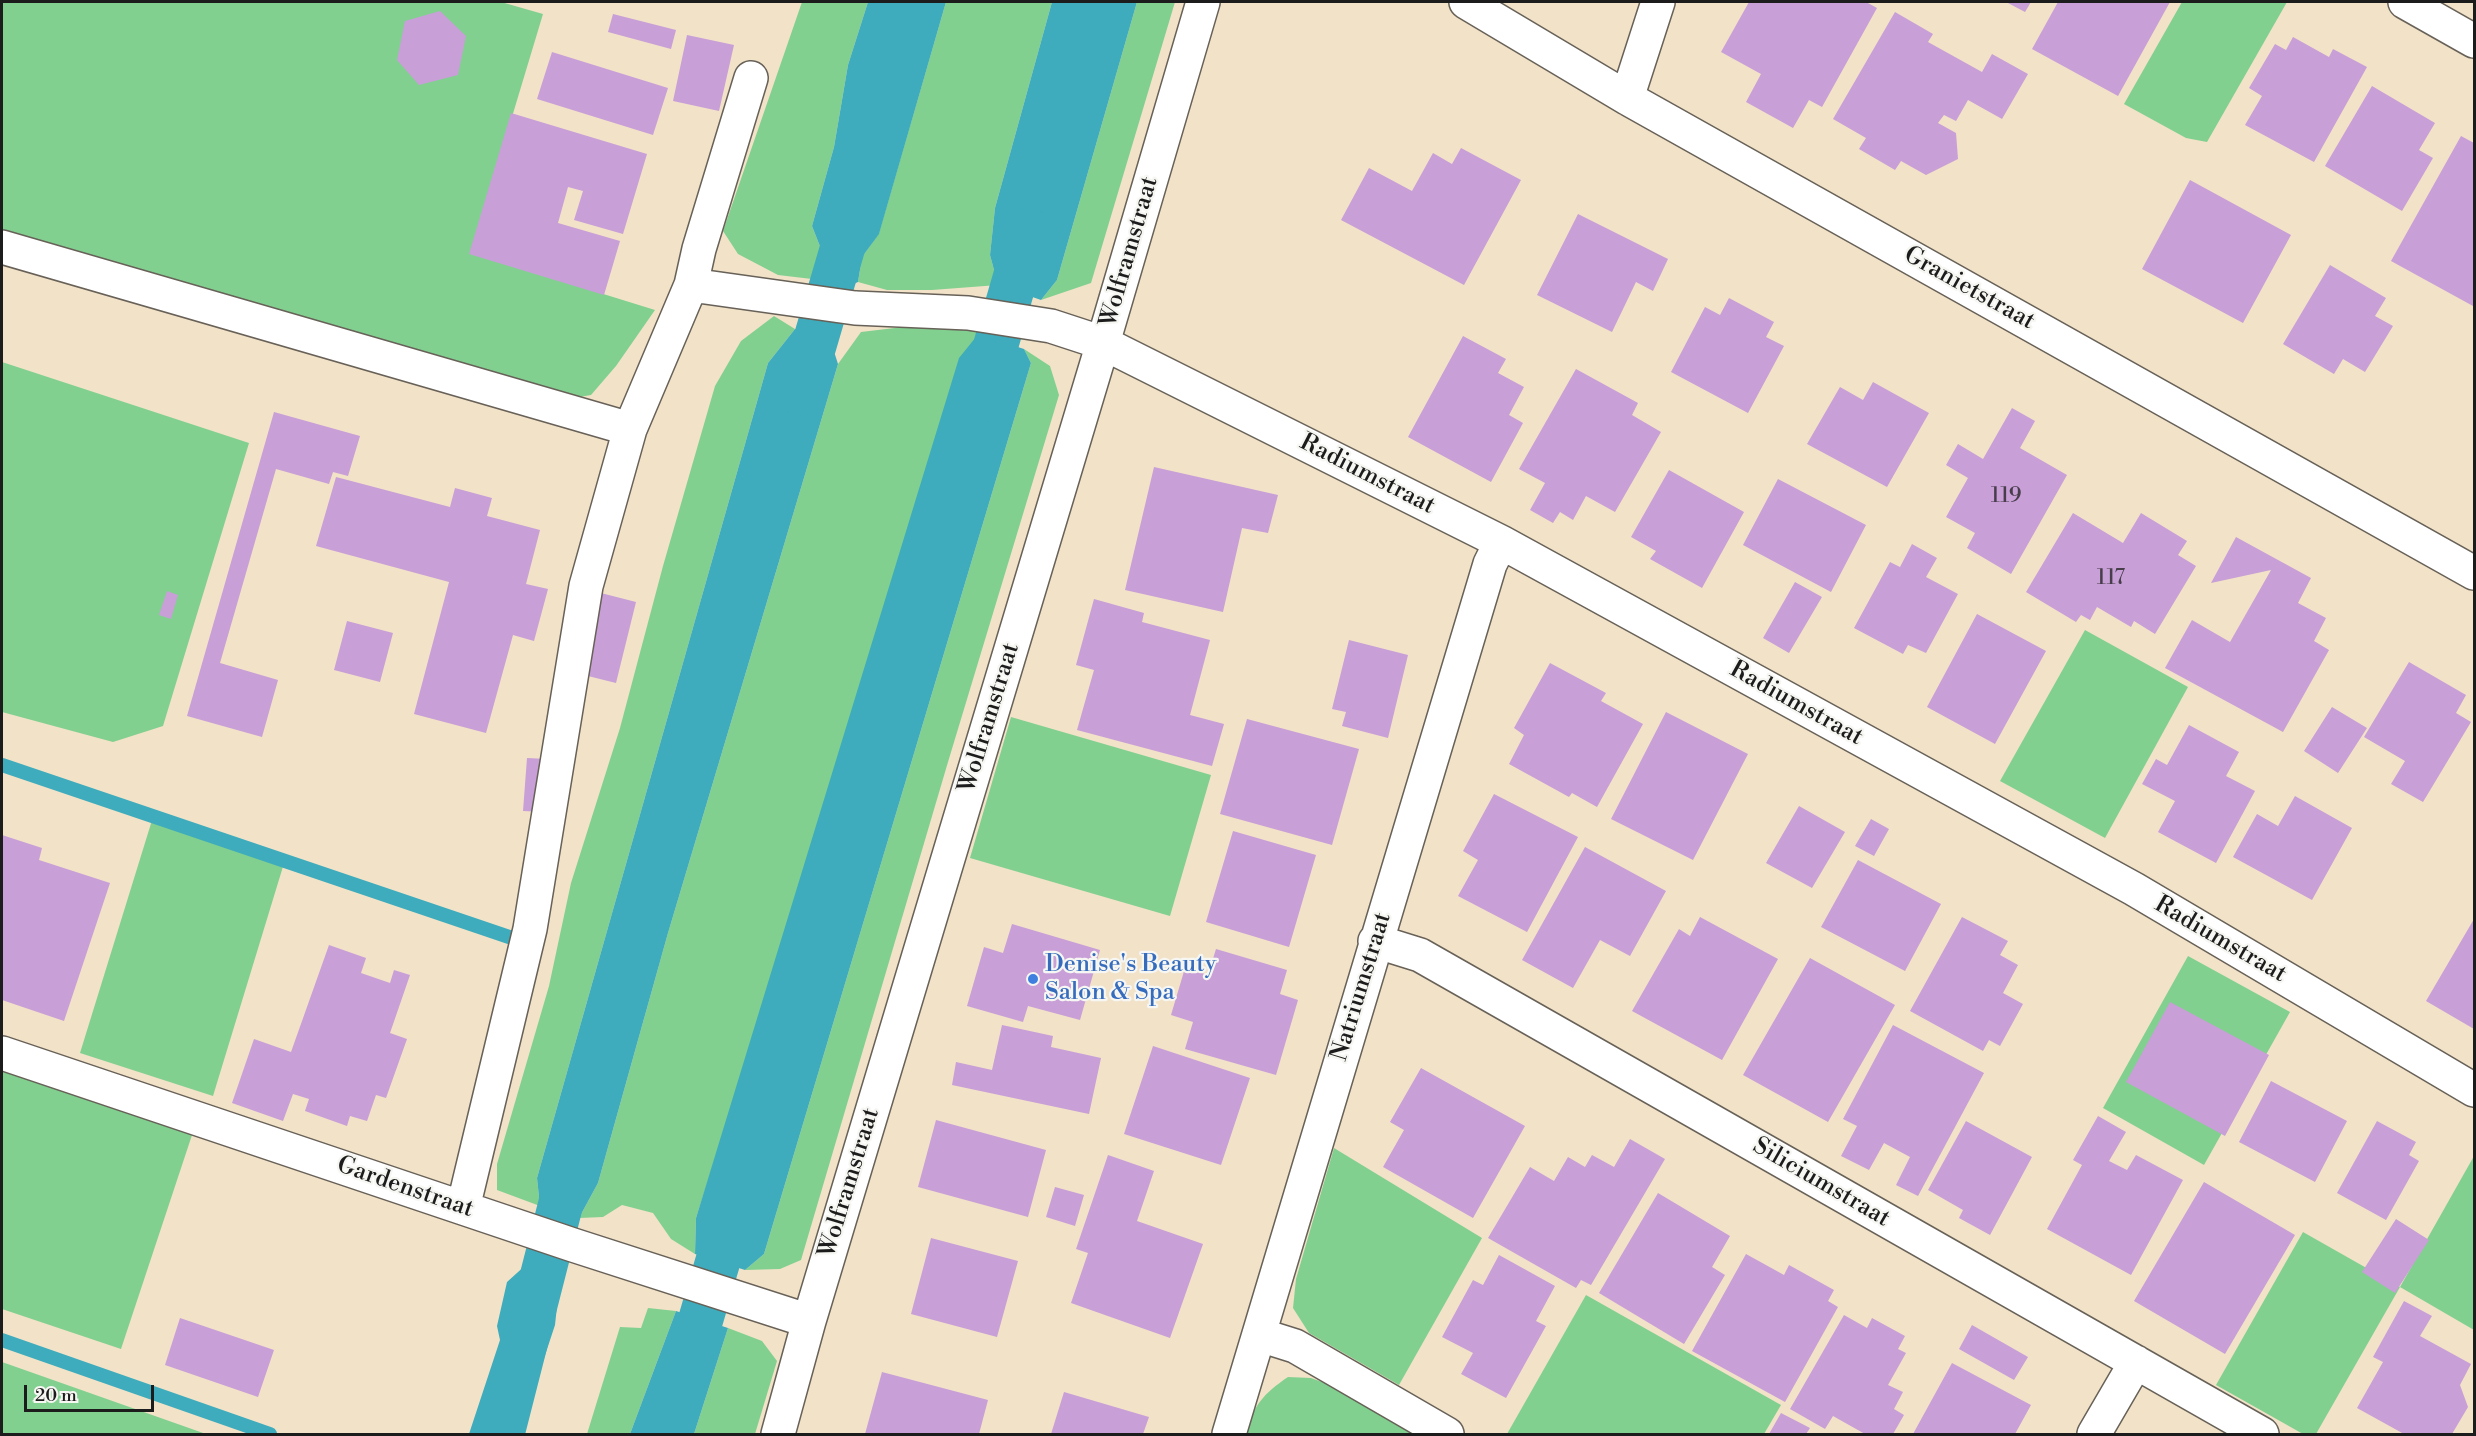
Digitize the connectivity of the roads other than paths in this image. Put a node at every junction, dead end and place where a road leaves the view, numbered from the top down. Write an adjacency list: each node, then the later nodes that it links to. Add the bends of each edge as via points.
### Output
1 (1203, 2): 10 (street, Wolframstraat)
2 (1466, 2): 7 (street, Granietstraat)
3 (1658, 2): 7 (street)
4 (2405, 2): 5 (street)
5 (2475, 41)
6 (751, 78): 9 (street)
7 (1628, 98): 13 (street, Granietstraat)
8 (2, 247): 11 (street)
9 (691, 285): 10 (street, Radiumstraat, via 855,308 968,313 1052,326); 11 (street)
10 (1103, 343): 12 (street, Radiumstraat); 18 (street, Wolframstraat)
11 (630, 429): 17 (street, via 586,586 530,929)
12 (1501, 542): 14 (street, Natriumstraat, via 1490,564); 16 (street, Radiumstraat, via 2134,889)
13 (2475, 573)
14 (1376, 941): 19 (street, Natriumstraat); 20 (street, Siliciumstraat, via 1420,955)
15 (2, 1053): 17 (street, Gardenstraat)
16 (2475, 1090)
17 (463, 1208): 18 (street, Gardenstraat)
18 (809, 1321): 21 (street, Wolframstraat)
19 (1260, 1335): 22 (street, Natriumstraat); 23 (street, via 1295,1346)
20 (2136, 1362): 24 (street); 25 (street, Siliciumstraat)
21 (778, 1434)
22 (1229, 1434)
23 (1447, 1434)
24 (2094, 1434)
25 (2262, 1434)

